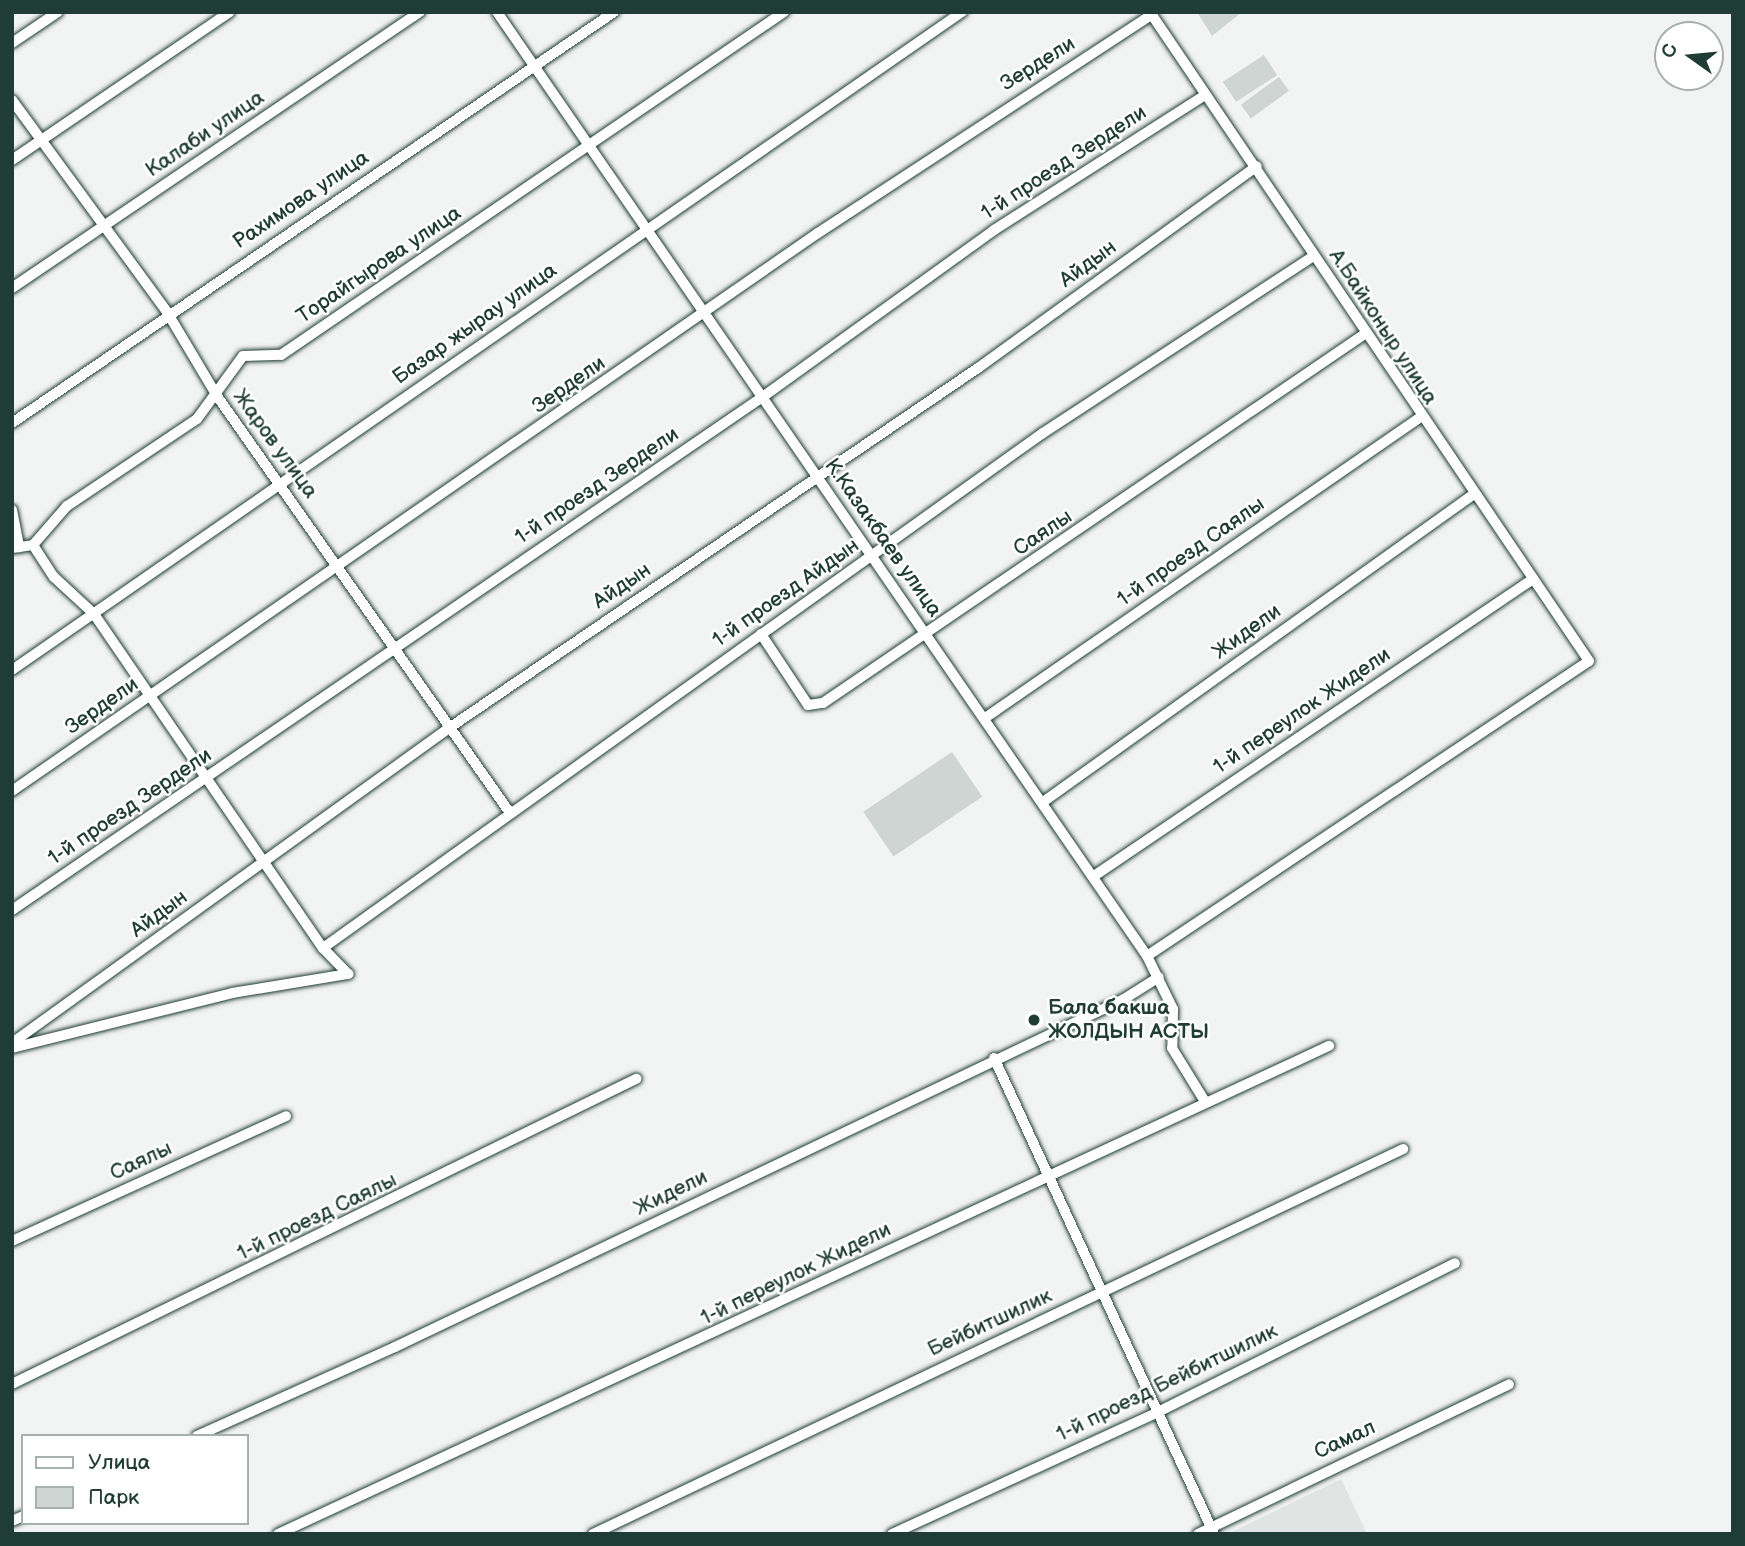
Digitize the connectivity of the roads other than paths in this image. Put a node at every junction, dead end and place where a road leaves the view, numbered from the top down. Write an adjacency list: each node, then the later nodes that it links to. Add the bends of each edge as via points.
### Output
1 (58, 12): 9 (street)
2 (230, 12): 13 (street)
3 (420, 12): 17 (street, Калаби улица)
4 (497, 12): 10 (street, К.Казакбаев улица)
5 (614, 12): 10 (street, Рахимова улица)
6 (784, 12): 14 (street, Торайгырова улица)
7 (962, 12): 18 (street, Базар жырау улица)
8 (1151, 14): 11 (street, А.Байконыр улица); 22 (street, Зердели, via 961,136)
9 (12, 43)
10 (534, 67): 14 (street, К.Казакбаев улица); 21 (street, Рахимова улица)
11 (1205, 95): 16 (street, А.Байконыр улица); 25 (street, 1-й проезд Зердели, via 993,230)
12 (12, 100): 13 (street, Жаров улица)
13 (41, 140): 15 (street); 17 (street, Жаров улица)
14 (590, 145): 18 (street, К.Казакбаев улица); 24 (street, Торайгырова улица, via 281,355 243,356)
15 (12, 160)
16 (1256, 166): 19 (street, А.Байконыр улица); 28 (street, Айдын, via 978,368)
17 (102, 226): 20 (street, Калаби улица); 21 (street, Жаров улица)
18 (646, 226): 22 (street, К.Казакбаев улица); 29 (street, Базар жырау улица)
19 (1314, 256): 23 (street, А.Байконыр улица); 34 (street, 1-й проезд Айдын, via 1043,433)
20 (12, 288)
21 (167, 312): 24 (street, Жаров улица); 27 (street, Рахимова улица)
22 (706, 313): 25 (street, К.Казакбаев улица); 35 (street, Зердели)
23 (1366, 333): 26 (street, А.Байконыр улица); 39 (street, Саялы)
24 (217, 396): 29 (street, Жаров улица); 32 (street, Торайгырова улица, via 197,419 67,506)
25 (764, 396): 28 (street, К.Казакбаев улица); 40 (street, 1-й проезд Зердели)
26 (1419, 418): 30 (street, А.Байконыр улица); 43 (street, 1-й проезд Саялы)
27 (12, 423)
28 (816, 477): 34 (street, К.Казакбаев улица); 44 (street, Айдын)
29 (282, 485): 35 (street, Жаров улица); 37 (street, Базар жырау улица)
30 (1474, 494): 36 (street, А.Байконыр улица); 47 (street, Жидели)
31 (12, 510): 33 (street)
32 (33, 545): 33 (street); 37 (street, via 54,577)
33 (16, 548)
34 (873, 556): 38 (street, 1-й проезд Айдын); 39 (street, К.Казакбаев улица)
35 (337, 566): 40 (street, Жаров улица); 42 (street, Зердели)
36 (1533, 579): 50 (street, 1-й переулок Жидели); 53 (street, А.Байконыр улица, via 1589,661)
37 (94, 614): 41 (street, Базар жырау улица); 42 (street)
38 (761, 634): 39 (street, Саялы, via 808,705 815,706); 48 (street, 1-й проезд Айдын)
39 (929, 635): 43 (street, К.Казакбаев улица)
40 (394, 648): 44 (street, Жаров улица); 45 (street, 1-й проезд Зердели)
41 (12, 670)
42 (150, 695): 45 (street); 46 (street, Зердели)
43 (985, 718): 47 (street, К.Казакбаев улица)
44 (449, 728): 48 (street, Жаров улица); 49 (street, Айдын)
45 (209, 776): 49 (street); 51 (street, 1-й проезд Зердели)
46 (12, 792)
47 (1042, 802): 50 (street, К.Казакбаев улица)
48 (509, 810): 52 (street, 1-й проезд Айдын)
49 (266, 861): 52 (street); 55 (street, Айдын)
50 (1094, 876): 53 (street, К.Казакбаев улица)
51 (12, 910)
52 (323, 948): 57 (street, via 348,974 232,993)
53 (1147, 956): 54 (street, К.Казакбаев улица)
54 (1159, 977): 58 (street, Жидели); 60 (street, К.Казакбаев улица, via 1173,1009 1172,1048)
55 (12, 1042)
56 (1328, 1046): 60 (street, 1-й переулок Жидели)
57 (12, 1048)
58 (994, 1058): 63 (street); 70 (street, Жидели, via 408,1341)
59 (636, 1079): 67 (street, 1-й проезд Саялы)
60 (1203, 1100): 63 (street, 1-й переулок Жидели)
61 (286, 1116): 64 (street, Саялы)
62 (1403, 1149): 66 (street, Бейбитшилик)
63 (1048, 1173): 66 (street); 72 (street, 1-й переулок Жидели, via 751,1318)
64 (12, 1241)
65 (1455, 1263): 69 (street, 1-й проезд Бейбитшилик)
66 (1104, 1291): 69 (street); 73 (street, Бейбитшилик)
67 (12, 1384)
68 (1509, 1384): 71 (street, Самал)
69 (1158, 1412): 71 (street); 74 (street, 1-й проезд Бейбитшилик)
70 (201, 1434)
71 (1213, 1531): 75 (street, Самал)
72 (278, 1534)
73 (593, 1534)
74 (892, 1534)
75 (1198, 1534)

